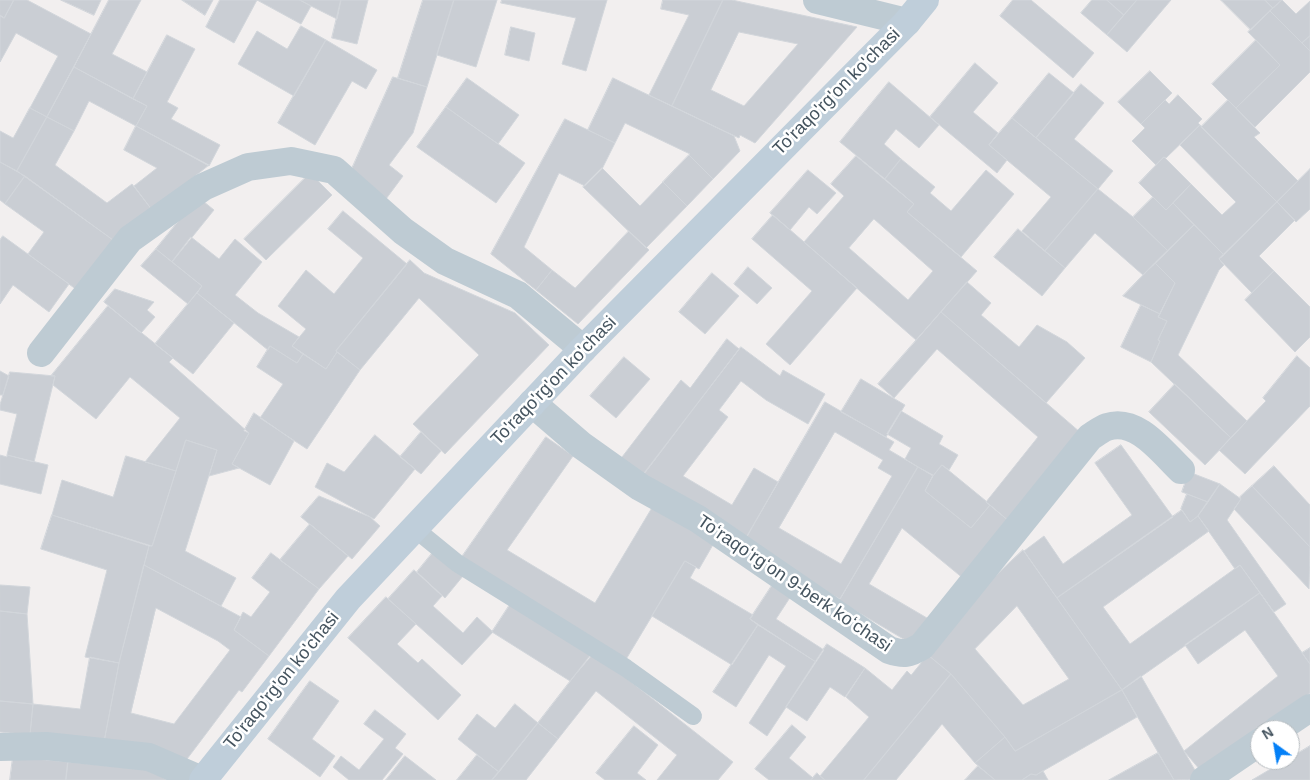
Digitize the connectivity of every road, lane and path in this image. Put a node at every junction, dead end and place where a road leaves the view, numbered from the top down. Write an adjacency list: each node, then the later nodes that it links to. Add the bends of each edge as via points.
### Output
1 (817, 0): 3 (street)
2 (925, 0): 3 (street, To'raqo'rg'on ko'chasi)
3 (907, 22): 4 (street, To'raqo'rg'on ko'chasi)
4 (583, 349): 5 (street, via 518,295 445,261 403,231 334,170 291,161 248,167 203,186 130,239); 6 (street, To'raqo'rg'on ko'chasi)
5 (41, 353)
6 (532, 403): 7 (street, Toʻraqoʻrgʻon 9-berk koʻchasi, via 581,445 640,487 698,519 900,654 911,653 922,646 1090,437 1107,427 1124,426 1140,431); 8 (street, To'raqo'rg'on ko'chasi)
7 (1181, 470)
8 (414, 528): 10 (lane, via 457,563 626,668); 14 (street, To'raqo'rg'on ko'chasi, via 348,598)
9 (1310, 708): 11 (street)
10 (693, 716)
11 (1292, 720)
12 (0, 747): 14 (street, via 46,746 149,757)
13 (1250, 749): 15 (street)
14 (202, 780)
15 (1204, 780)

